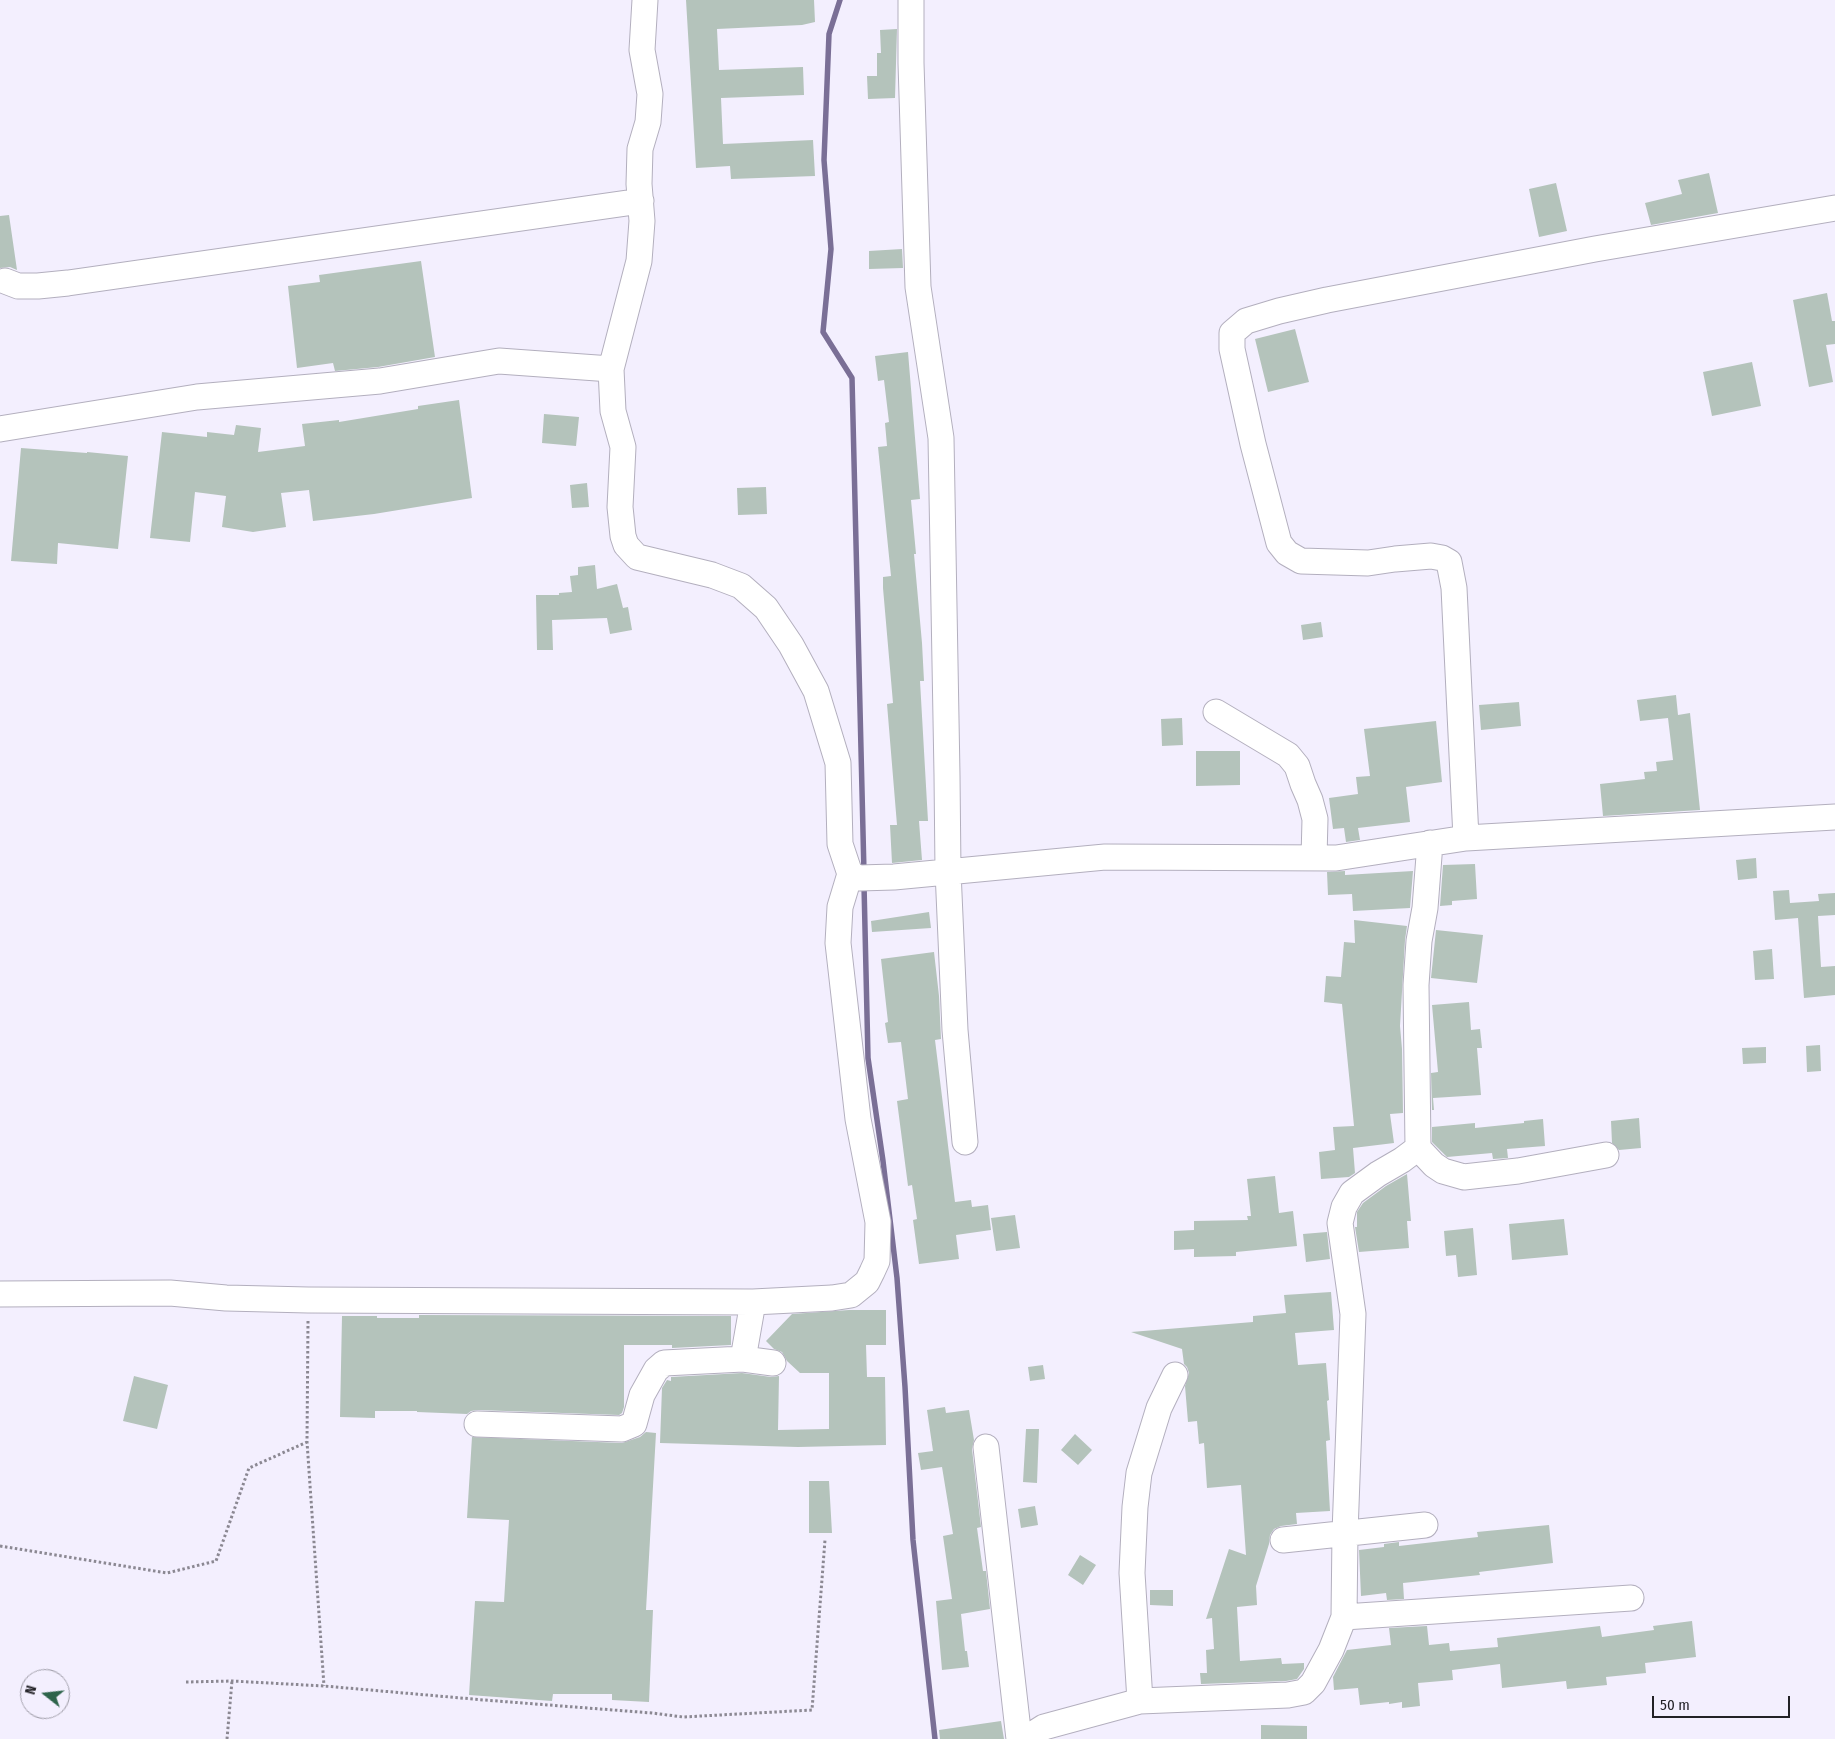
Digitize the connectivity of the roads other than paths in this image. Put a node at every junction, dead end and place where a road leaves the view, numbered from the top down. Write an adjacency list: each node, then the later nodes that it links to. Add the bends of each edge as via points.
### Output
1 (645, 0): 3 (street, via 642,50 650,94 648,122 640,149)
2 (911, 0): 13 (street, via 918,287 941,438)
3 (640, 201): 5 (street, via 68,283 18,286); 6 (street, via 642,221 638,261)
4 (1835, 208): 10 (street, via 1327,300 1246,321 1232,333 1232,350 1254,444 1279,543 1287,553 1302,560 1368,563 1431,556 1449,562 1454,588)
5 (5, 281)
6 (611, 369): 7 (street, via 499,361 380,381 197,397); 14 (street, via 612,411 623,446 620,507 622,536 626,545 637,557 712,574 741,586 766,608 792,645 816,691 838,763 840,844)
7 (0, 428)
8 (1216, 712): 12 (street, via 1288,755 1297,766 1315,819)
9 (1835, 817): 10 (street)
10 (1466, 838): 11 (street)
11 (1430, 843): 12 (street, via 1336,858); 16 (street, via 1416,984)
12 (1314, 858): 13 (street, via 1105,857)
13 (948, 871): 14 (street, via 894,877); 15 (street, via 955,1030)
14 (855, 876): 19 (street, via 840,907 838,943 858,1119 878,1222 877,1261 866,1282 851,1295)
15 (965, 1142)
16 (1418, 1148): 17 (street, via 1439,1168 1464,1177); 26 (street, via 1352,1193 1340,1223 1352,1314)
17 (1606, 1155)
18 (0, 1294): 19 (street, via 170,1293 308,1300)
19 (752, 1302): 20 (street)
20 (743, 1359): 21 (street); 23 (street, via 664,1363 656,1370 642,1395 634,1424 622,1429)
21 (773, 1363)
22 (1175, 1375): 30 (street, via 1159,1408 1138,1473 1132,1573)
23 (477, 1424)
24 (986, 1447): 31 (street)
25 (1425, 1525): 26 (street)
26 (1345, 1533): 27 (street); 29 (street)
27 (1283, 1540)
28 (1631, 1598): 29 (street)
29 (1344, 1618): 30 (street, via 1331,1650 1313,1683 1304,1692)
30 (1140, 1701): 32 (street, via 1044,1727)
31 (1019, 1739)
32 (1025, 1739)

